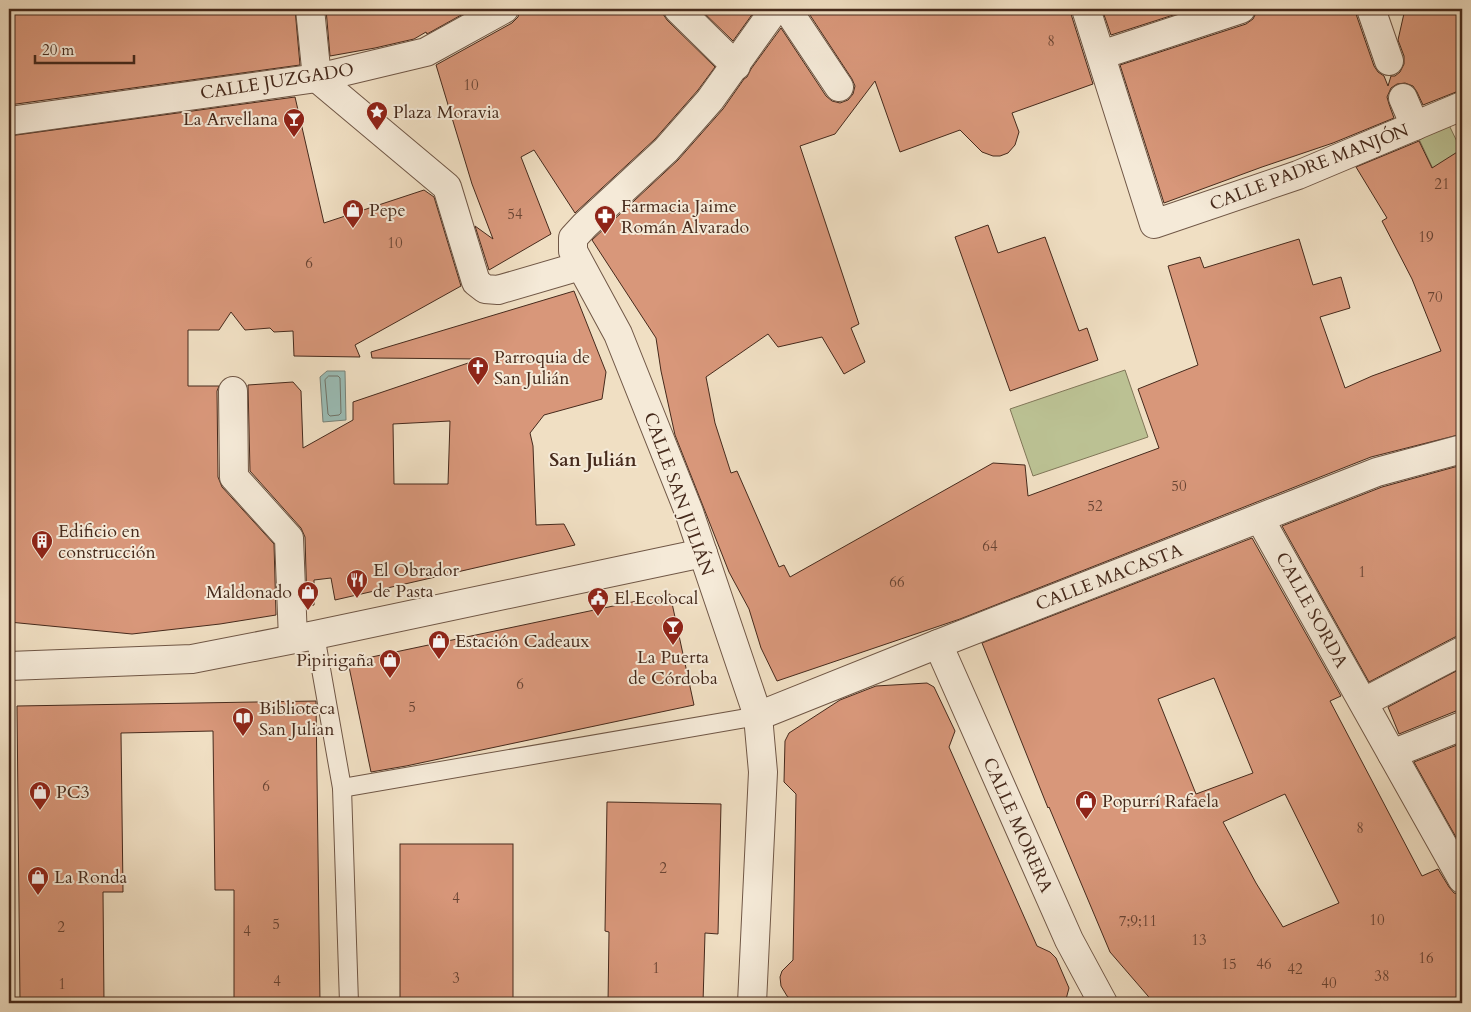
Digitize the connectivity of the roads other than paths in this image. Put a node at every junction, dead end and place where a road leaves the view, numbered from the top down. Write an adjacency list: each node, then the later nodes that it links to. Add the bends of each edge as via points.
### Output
1 (310, 9): 12 (street)
2 (504, 9): 12 (street, CALLE JUZGADO, via 426,52)
3 (678, 9): 11 (street)
4 (775, 9): 11 (street)
5 (788, 9): 13 (street)
6 (1086, 9): 9 (street)
7 (1241, 9): 9 (street)
8 (1371, 9): 10 (street)
9 (1100, 56): 17 (street, CALLE PADRE MANJÓN, via 1154,224 1298,175)
10 (1389, 60)
11 (736, 66): 18 (street, CALLE SAN JULIÁN, via 666,150 584,225 574,238 573,251)
12 (317, 78): 16 (street, CALLE JUZGADO); 18 (street, via 446,187 476,282 485,289 498,290)
13 (839, 87)
14 (1403, 98): 17 (street)
15 (1462, 106): 17 (street, CALLE PADRE MANJÓN)
16 (9, 121)
17 (1415, 126)
18 (580, 266): 22 (street, CALLE SAN JULIÁN, via 618,334)
19 (233, 391): 23 (street, via 234,477 289,538)
20 (1462, 449): 21 (street, CALLE MACASTA, via 1377,472)
21 (1260, 519): 24 (street, CALLE MACASTA); 27 (street, CALLE SORDA)
22 (703, 554): 23 (street); 28 (street, CALLE SAN JULIÁN)
23 (304, 637): 26 (street, via 192,659); 31 (lane)
24 (938, 644): 28 (street, CALLE MACASTA); 35 (street, CALLE MORERA, via 1069,940)
25 (1462, 651): 27 (street)
26 (9, 666)
27 (1364, 702): 30 (street, CALLE SORDA)
28 (758, 716): 31 (lane); 34 (street, CALLE SAN JULIÁN, via 762,772)
29 (1462, 726): 30 (street)
30 (1392, 754): 32 (street, CALLE SORDA)
31 (342, 788): 33 (lane)
32 (1462, 879)
33 (350, 1003)
34 (752, 1003)
35 (1103, 1003)

